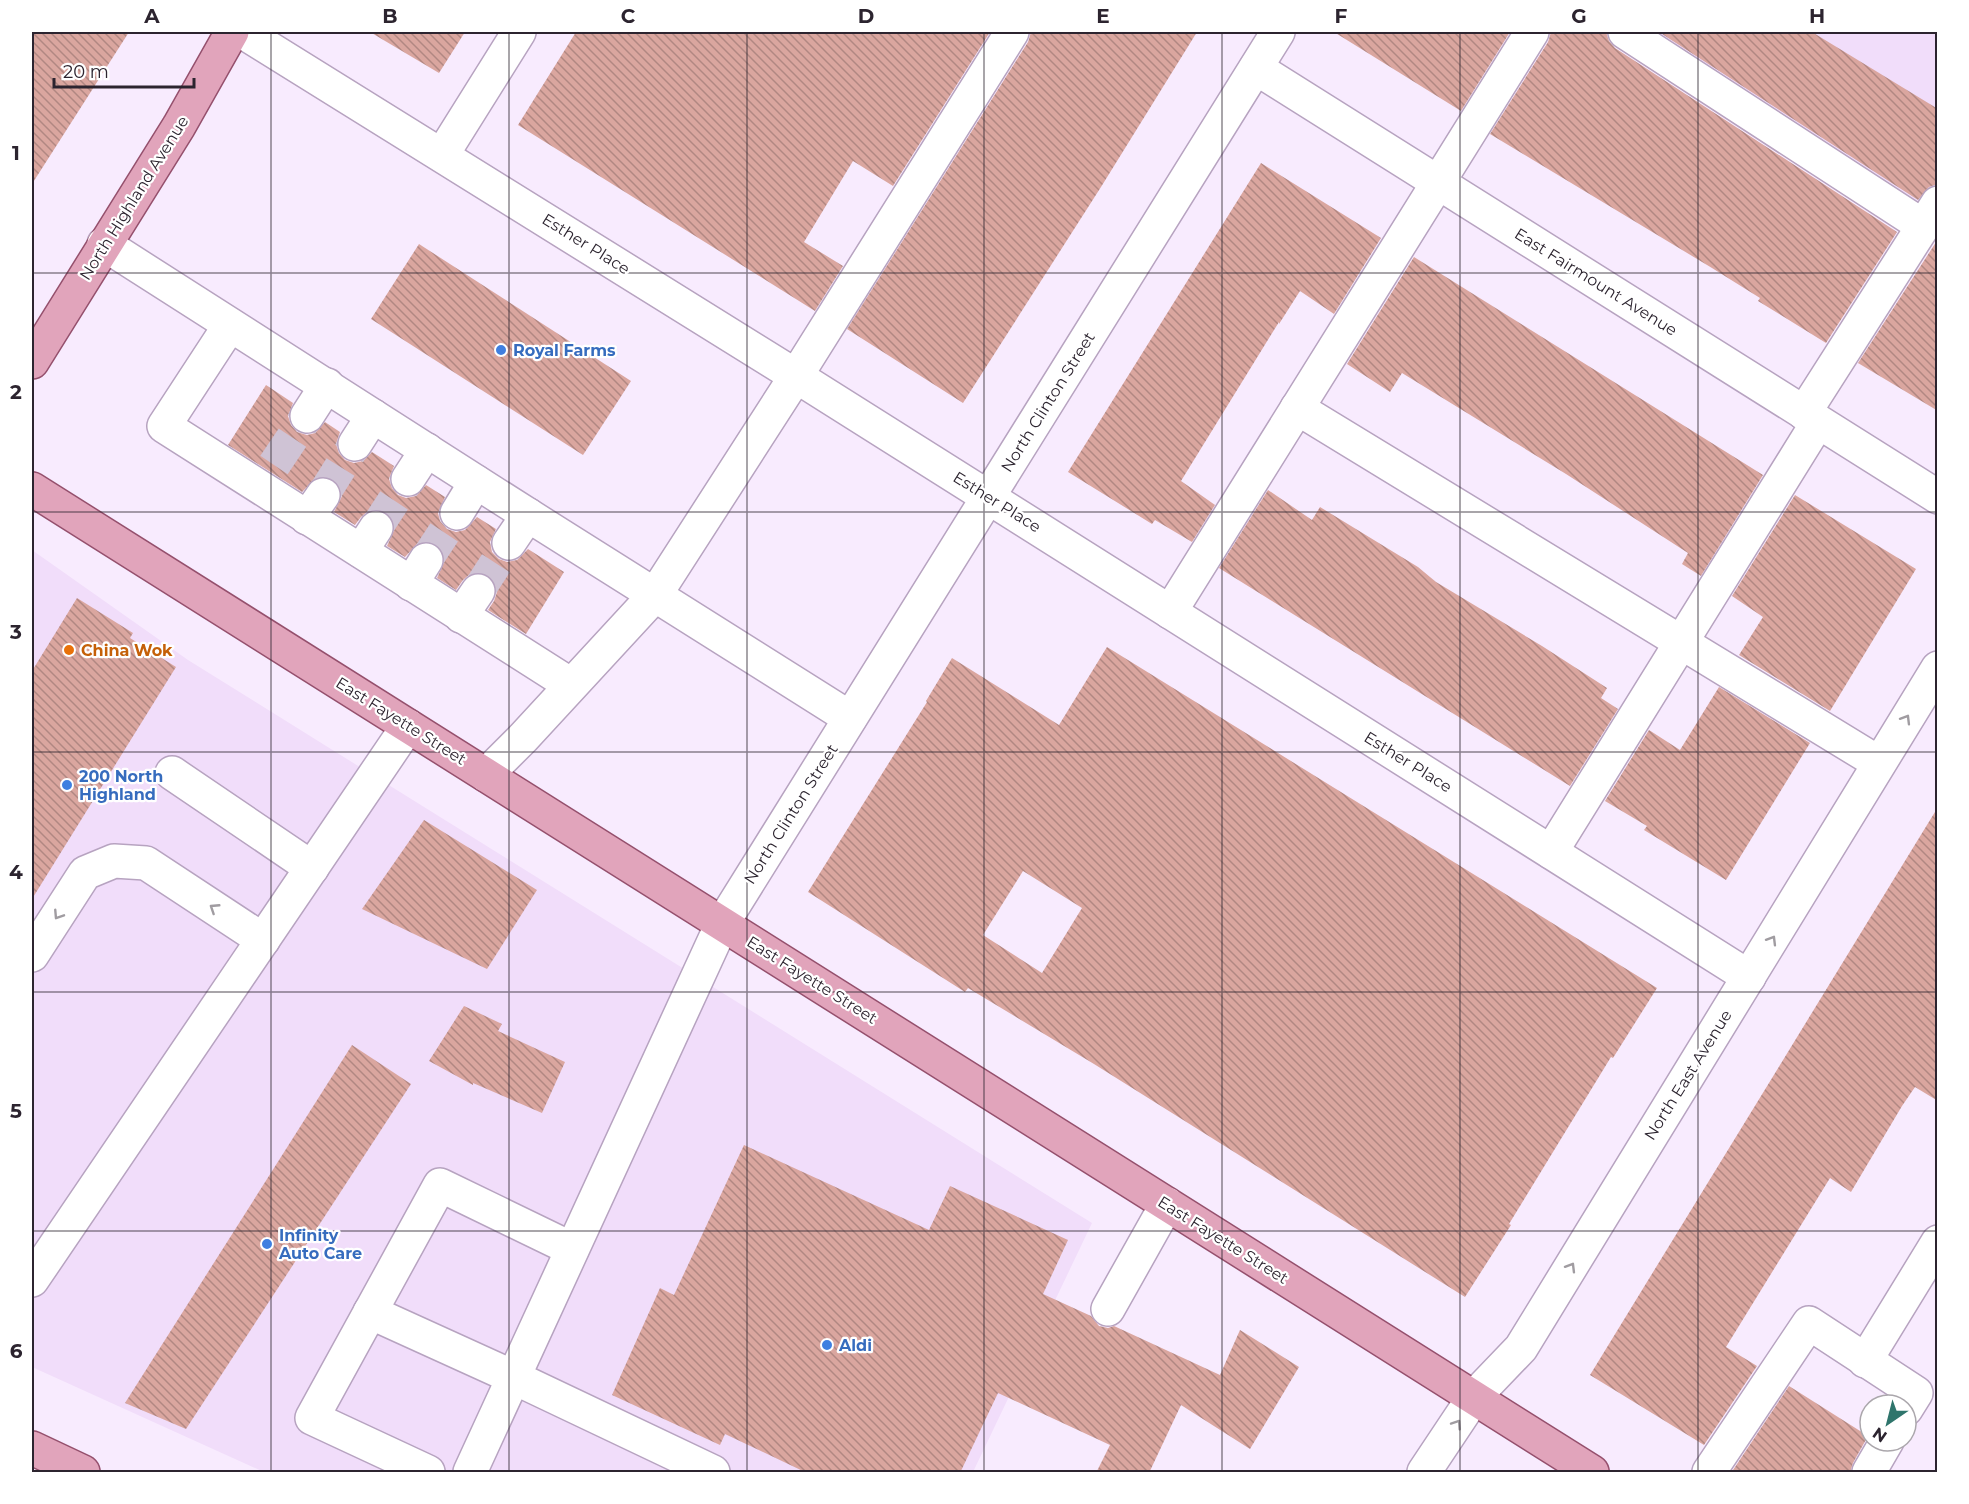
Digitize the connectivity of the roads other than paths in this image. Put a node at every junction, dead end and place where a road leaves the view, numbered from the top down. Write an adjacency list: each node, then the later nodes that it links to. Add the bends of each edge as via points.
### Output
1 (232, 32): 12 (main road, North Highland Avenue, via 179,126)
2 (243, 32): 9 (street, Esther Place)
3 (519, 32): 9 (street)
4 (1012, 32): 15 (street)
5 (1278, 32): 8 (street, North Clinton Street)
6 (1532, 32): 10 (street)
7 (1625, 32): 11 (street)
8 (1256, 68): 10 (street, East Fairmount Avenue); 26 (street, North Clinton Street)
9 (442, 155): 15 (street, Esther Place)
10 (1438, 183): 17 (street); 20 (street, East Fairmount Avenue)
11 (1930, 214): 20 (street)
12 (104, 244): 13 (street); 14 (main road, North Highland Avenue)
13 (230, 325): 16 (street); 35 (street, via 164,426 267,476 469,603)
14 (32, 362)
15 (796, 376): 26 (street, Esther Place); 31 (street)
16 (327, 385): 18 (street); 19 (street)
17 (1298, 408): 32 (street); 33 (street)
18 (307, 416)
19 (373, 416): 21 (street); 22 (street)
20 (1811, 417): 27 (street, East Fairmount Avenue); 33 (street)
21 (355, 444)
22 (427, 450): 23 (street); 24 (street)
23 (408, 479)
24 (476, 482): 28 (street); 29 (street)
25 (32, 489): 37 (main road, East Fayette Street)
26 (988, 497): 32 (street, Esther Place); 36 (street, North Clinton Street)
27 (1938, 497)
28 (457, 513)
29 (528, 515): 30 (street); 31 (street)
30 (509, 543)
31 (655, 595): 35 (street); 36 (street)
32 (1170, 612): 41 (street, Esther Place)
33 (1681, 643): 38 (street); 41 (street)
34 (1938, 668): 38 (street, North East Avenue, one-way to 34)
35 (571, 686): 40 (street)
36 (850, 718): 43 (street, North Clinton Street)
37 (408, 726): 40 (main road, East Fayette Street); 42 (street)
38 (1879, 763): 46 (street, North East Avenue, one-way to 38)
39 (172, 773): 42 (street)
40 (486, 775): 43 (main road, East Fayette Street)
41 (1551, 852): 46 (street, Esther Place)
42 (312, 868): 44 (street)
43 (722, 924): 47 (main road, East Fayette Street); 49 (street, North Clinton Street)
44 (263, 940): 45 (street, one-way to 45, via 146,863 114,861 86,873); 50 (street)
45 (32, 955)
46 (1749, 977): 56 (street, North East Avenue, one-way to 46, via 1521,1348)
47 (1167, 1204): 51 (street); 56 (main road, East Fayette Street)
48 (1938, 1242): 53 (street)
49 (572, 1249): 52 (street, via 440,1185); 54 (street, North Clinton Street)
50 (32, 1280)
51 (1108, 1309)
52 (370, 1312): 54 (street); 60 (street, via 312,1418)
53 (1865, 1361): 55 (street); 65 (street, via 1809,1323)
54 (513, 1377): 61 (street, North Clinton Street); 62 (street)
55 (1916, 1393)
56 (1474, 1397): 63 (street, North East Avenue, one-way to 56); 64 (main road, East Fayette Street)
57 (32, 1448): 59 (main road)
58 (1880, 1453): 66 (street)
59 (83, 1473)
60 (428, 1473)
61 (470, 1473)
62 (713, 1473)
63 (1424, 1473)
64 (1592, 1473)
65 (1709, 1473)
66 (1869, 1473)

